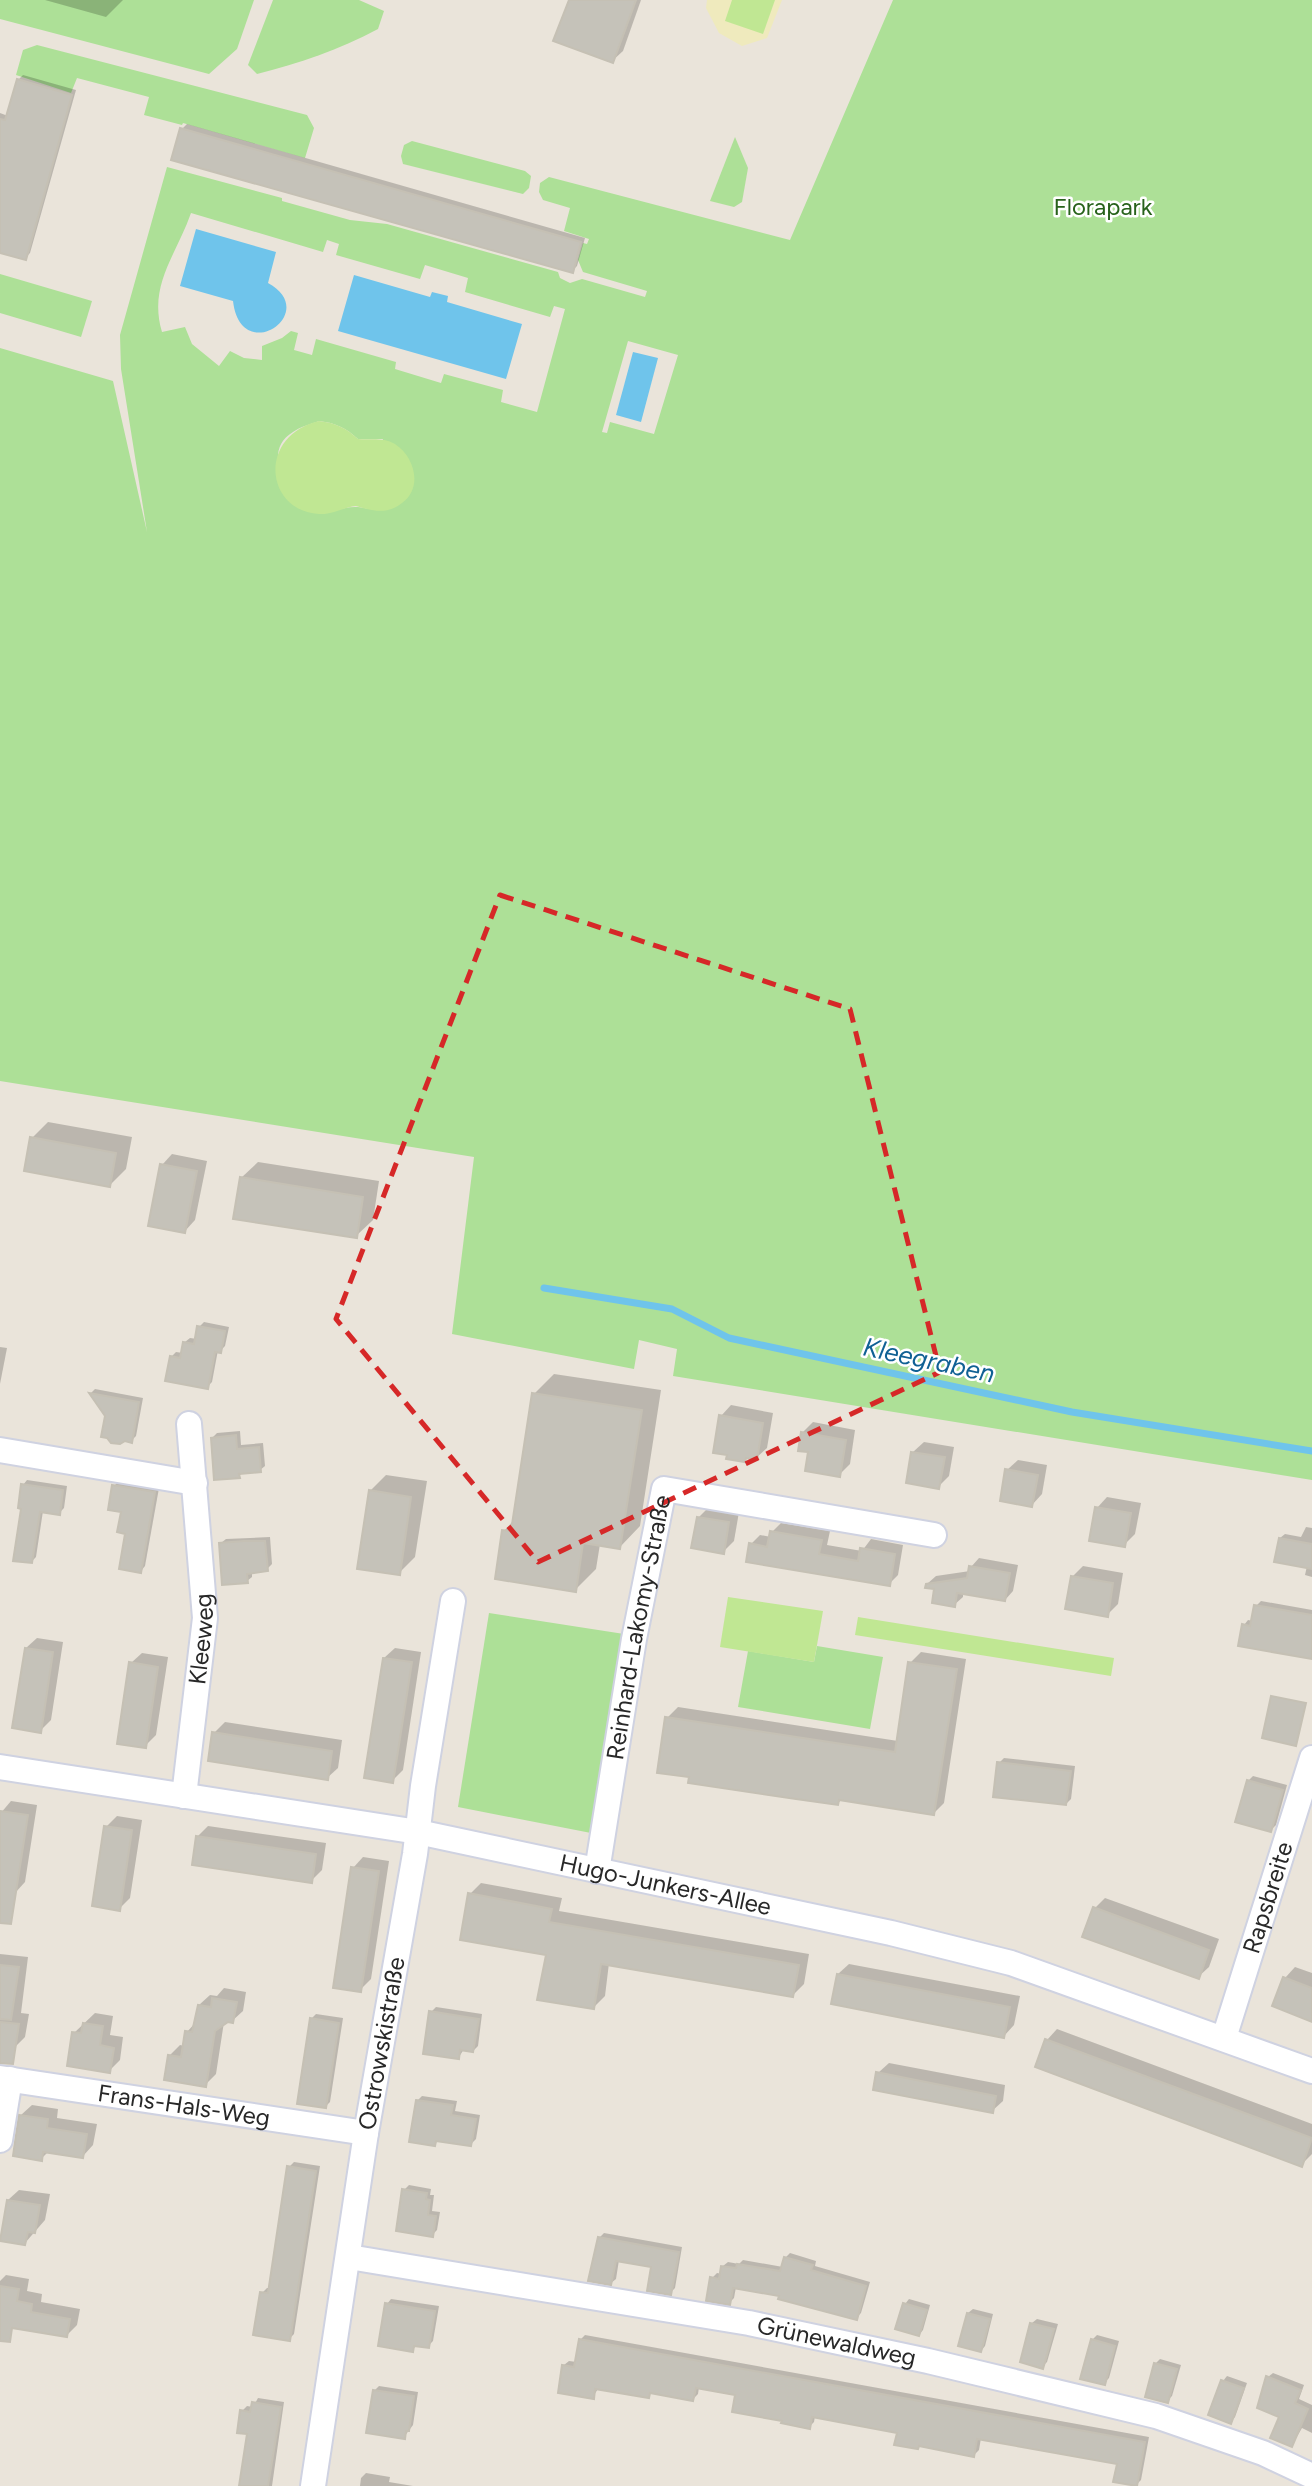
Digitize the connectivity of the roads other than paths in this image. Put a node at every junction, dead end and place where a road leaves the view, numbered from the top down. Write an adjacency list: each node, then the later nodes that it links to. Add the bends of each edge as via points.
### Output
1 (189, 1424): 3 (street, Kleeweg)
2 (0, 1450): 3 (street)
3 (195, 1483): 8 (street, Kleeweg, via 205,1618)
4 (934, 1535): 10 (street, Reinhard-Lakomy-Straße, via 664,1489 634,1639)
5 (453, 1601): 9 (street, Ostrowskistraße)
6 (1312, 1758): 11 (street, Rapsbreite)
7 (0, 1767): 8 (street, Hugo-Junkers-Allee)
8 (184, 1796): 9 (street, Hugo-Junkers-Allee)
9 (418, 1832): 10 (street, Hugo-Junkers-Allee); 14 (street, Ostrowskistraße)
10 (597, 1871): 11 (street, Hugo-Junkers-Allee, via 1011,1962)
11 (1224, 2039): 12 (street, Hugo-Junkers-Allee)
12 (1312, 2071)
13 (5, 2079): 14 (street, Frans-Hals-Weg); 15 (street)
14 (366, 2133): 16 (street, Ostrowskistraße)
15 (0, 2140)
16 (349, 2257): 17 (street, Grünewaldweg, via 749,2323 928,2361 1156,2416); 18 (street, Ostrowskistraße)
17 (1312, 2476)
18 (313, 2486)

